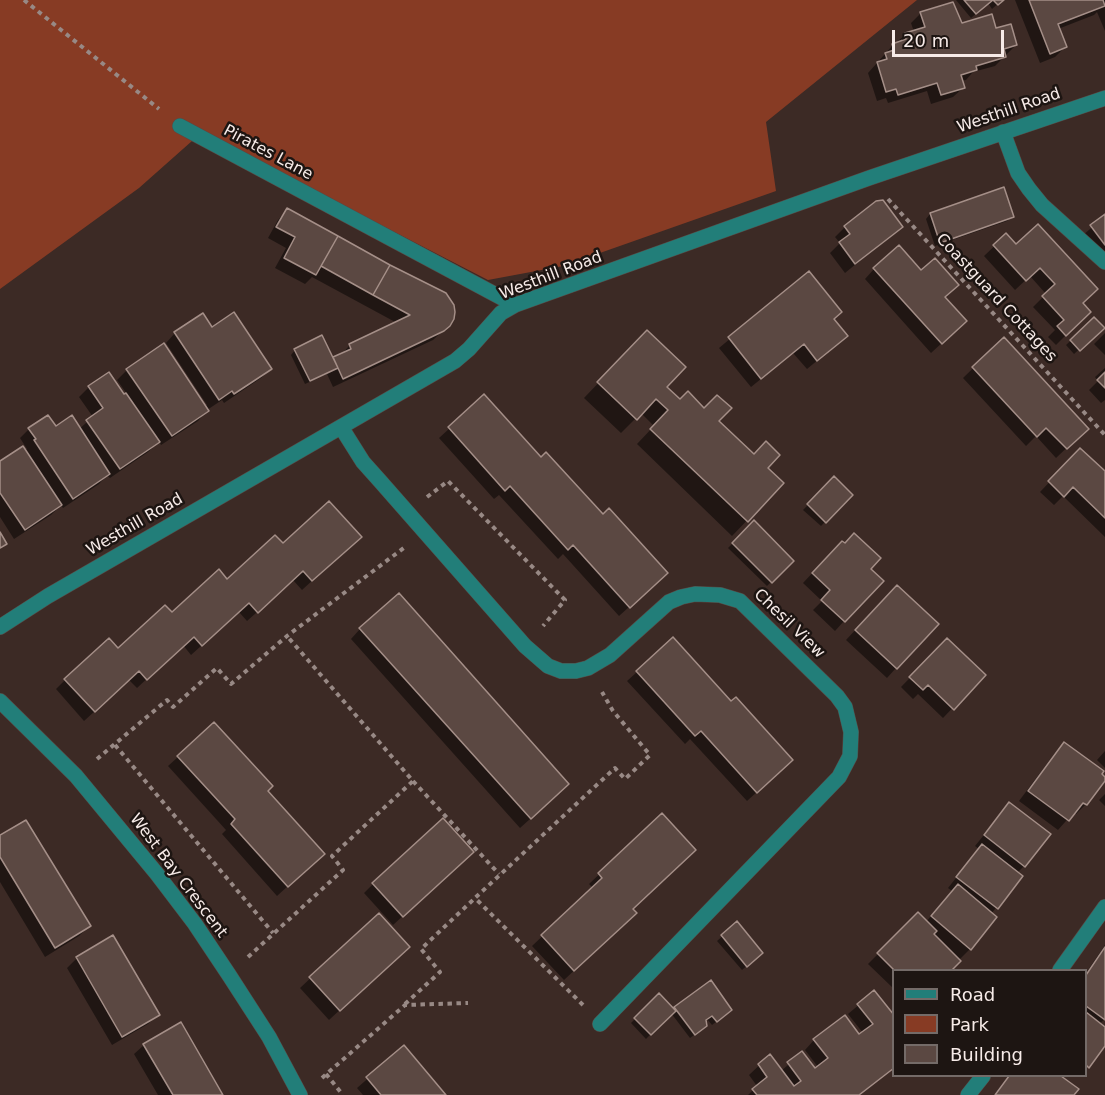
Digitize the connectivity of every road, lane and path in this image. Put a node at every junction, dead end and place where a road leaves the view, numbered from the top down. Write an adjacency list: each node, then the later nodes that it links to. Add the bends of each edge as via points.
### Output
1 (24, 0): 3 (path)
2 (1105, 98): 4 (street, Westhill Road)
3 (180, 126): 7 (street, Pirates Lane)
4 (1003, 132): 5 (street, Westhill Road); 6 (street, via 1018,173 1029,189)
5 (869, 178): 7 (street, Westhill Road); 9 (path, Coastguard Cottages)
6 (1105, 262)
7 (515, 305): 8 (street, Westhill Road, via 501,313 455,361)
8 (341, 427): 10 (street, Chesil View, via 363,462); 12 (street, Westhill Road)
9 (1105, 435)
10 (407, 512): 11 (street, Chesil View); 14 (path, via 448,481 565,600)
11 (425, 532): 13 (path); 14 (street, Chesil View)
12 (0, 627)
13 (287, 636): 17 (path, via 231,684 217,668 172,708 167,700); 19 (path)
14 (525, 646): 15 (street, Chesil View, via 548,666 561,671)
15 (588, 668): 20 (path, via 613,711 650,755 625,779 615,768); 28 (street, Chesil View, via 610,655 669,602 695,594 730,597 740,601 837,696 845,707 851,732 850,756 839,777)
16 (0, 701): 18 (street, West Bay Crescent)
17 (115, 746): 18 (path); 23 (path)
18 (76, 776): 25 (street, West Bay Crescent, via 157,874)
19 (413, 781): 20 (path); 23 (path, via 332,856 343,870)
20 (499, 874): 21 (path)
21 (475, 898): 27 (path, via 421,949 440,972); 28 (path)
22 (1105, 907): 24 (street)
23 (273, 933): 25 (path)
24 (1061, 969)
25 (229, 975): 32 (street, West Bay Crescent)
26 (468, 1003): 27 (path)
27 (405, 1005): 29 (path)
28 (600, 1024)
29 (326, 1074): 31 (path); 33 (path)
30 (982, 1077): 34 (street)
31 (318, 1081)
32 (300, 1095)
33 (343, 1095)
34 (968, 1095)

